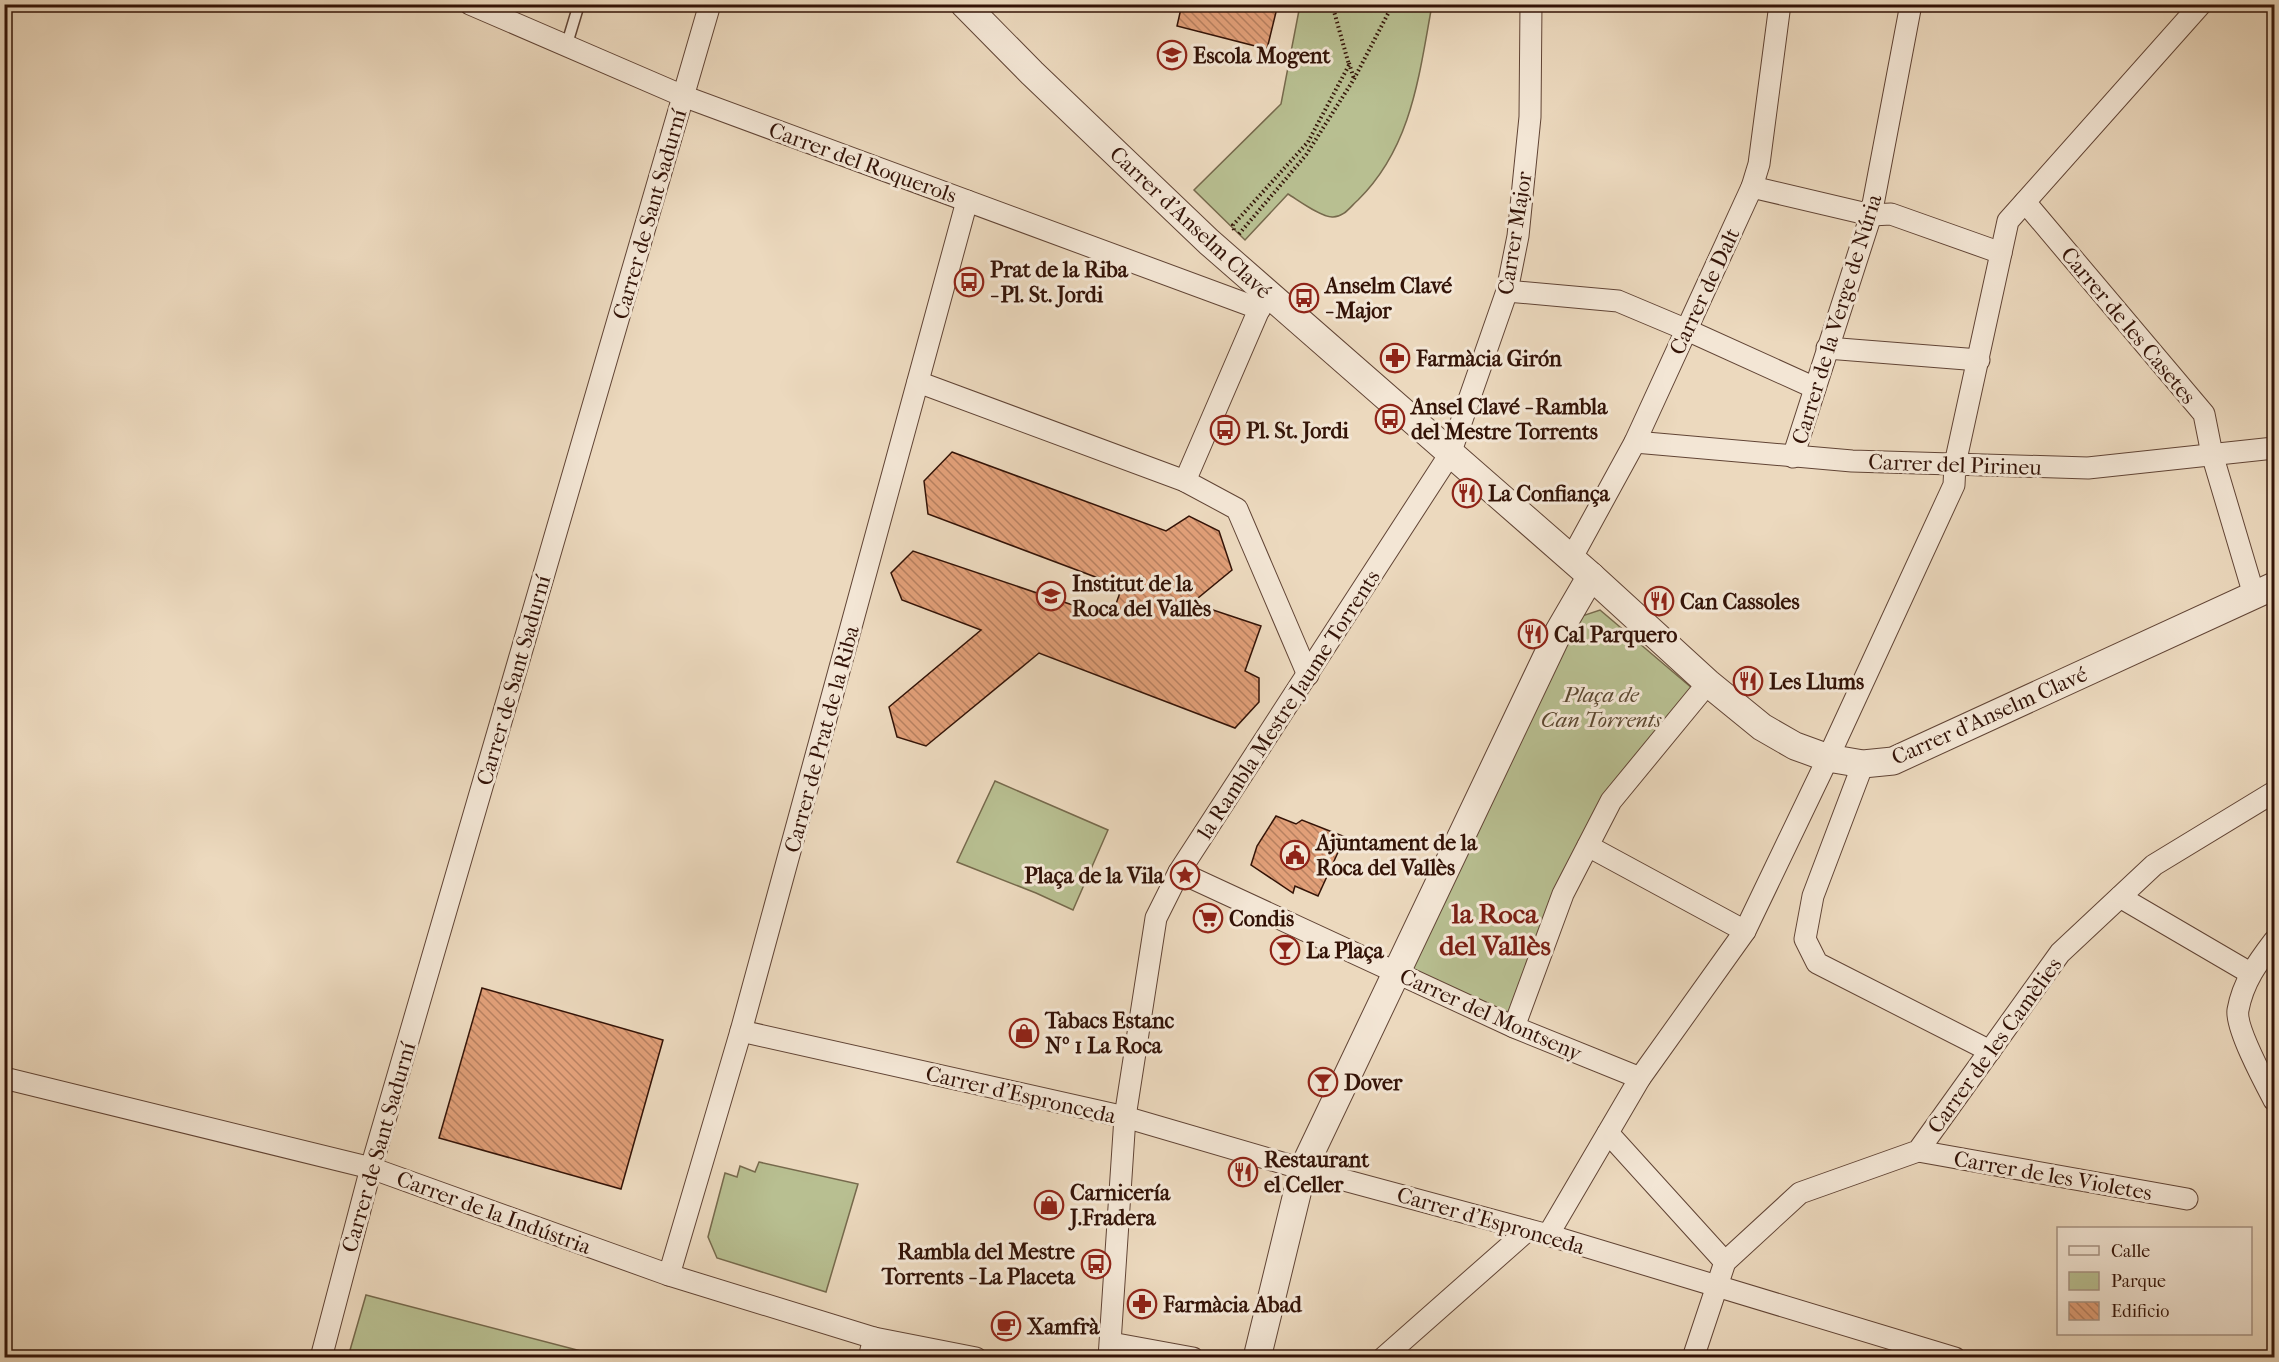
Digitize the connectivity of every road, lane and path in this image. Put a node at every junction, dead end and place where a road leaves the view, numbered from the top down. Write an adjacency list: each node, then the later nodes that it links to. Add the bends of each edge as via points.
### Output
1 (470, 4): 11 (street, Carrer del Roquerols)
2 (579, 4): 11 (lane)
3 (710, 4): 13 (street, Carrer de Sant Sadurní)
4 (964, 4): 22 (street, Carrer d'Anselm Clavé, via 1209,242)
5 (1333, 4): 12 (path); 18 (path, via 1349,65 1308,142)
6 (1393, 4): 12 (path)
7 (1531, 4): 21 (street, Carrer Major, via 1530,117 1518,236)
8 (1780, 4): 14 (street, Carrer de Dalt, via 1760,164)
9 (1911, 4): 17 (street, Carrer de la Verge de Núria)
10 (2201, 4): 16 (street)
11 (566, 47): 13 (street, Carrer del Roquerols)
12 (1354, 80): 19 (path, via 1306,155)
13 (683, 96): 15 (street, Carrer del Roquerols); 58 (street, Carrer de Sant Sadurní)
14 (1752, 187): 17 (street); 23 (street, Carrer de Dalt)
15 (967, 201): 22 (street, Carrer del Roquerols); 26 (street, Carrer de Prat de la Riba)
16 (2025, 202): 20 (street, via 2008,221); 31 (street, Carrer de les Casetes, via 2204,414)
17 (1871, 215): 20 (street, via 1891,214); 24 (street, Carrer de la Verge de Núria)
18 (1233, 225)
19 (1234, 240)
20 (2001, 253): 25 (street)
21 (1507, 291): 23 (street, via 1618,301); 30 (street, Carrer Major)
22 (1263, 300): 30 (street, Carrer d'Anselm Clavé); 34 (street)
23 (1687, 330): 27 (street); 28 (street, Carrer de Dalt)
24 (1827, 348): 25 (street); 27 (street, Carrer de la Verge de Núria)
25 (1979, 360): 33 (street)
26 (918, 382): 34 (street); 50 (street, Carrer de Prat de la Riba)
27 (1815, 388): 32 (street, Carrer de la Verge de Núria)
28 (1635, 442): 32 (street, Carrer del Pirineu); 35 (street, Carrer de Dalt)
29 (2274, 448): 31 (street, Carrer del Pirineu)
30 (1450, 454): 35 (street, Carrer d'Anselm Clavé); 37 (street, la Rambla Mestre Jaume Torrents)
31 (2212, 454): 33 (street, Carrer del Pirineu, via 2088,468); 36 (street, Carrer de les Casetes)
32 (1793, 457): 33 (street, Carrer del Pirineu)
33 (1956, 464): 39 (street, via 1954,485)
34 (1185, 481): 37 (street, via 1237,509)
35 (1581, 567): 38 (street, Carrer d'Anselm Clavé); 47 (street, via 1559,631)
36 (2264, 590): 40 (street, Carrer d'Anselm Clavé, via 1893,761)
37 (1308, 675): 43 (street, la Rambla Mestre Jaume Torrents)
38 (1707, 683): 39 (street, Carrer d'Anselm Clavé, via 1762,727 1795,746); 42 (street, via 1611,801)
39 (1828, 758): 40 (street, Carrer d'Anselm Clavé); 45 (street)
40 (1863, 765): 51 (street, via 1813,896 1805,939 1817,963)
41 (2274, 792): 44 (street, Carrer de les Camèlies, via 2154,865)
42 (1588, 846): 45 (street); 49 (street, via 1563,894)
43 (1179, 872): 47 (street, Carrer del Montseny); 55 (street, la Rambla Mestre Jaume Torrents, via 1156,918)
44 (2120, 897): 48 (street); 51 (street, Carrer de les Camèlies, via 2060,953)
45 (1745, 931): 53 (street)
46 (2274, 941): 48 (street)
47 (1395, 971): 49 (street, Carrer del Montseny); 59 (street)
48 (2250, 973): 54 (street, via 2237,1012 2254,1063)
49 (1514, 1027): 53 (street, Carrer del Montseny)
50 (741, 1031): 55 (street, Carrer d'Espronceda); 64 (street, Carrer de Prat de la Riba)
51 (1990, 1051): 57 (street, Carrer de les Camèlies)
52 (4, 1078): 58 (street, Carrer de la Indústria)
53 (1640, 1078): 56 (street)
54 (2274, 1100)
55 (1125, 1117): 59 (street, Carrer d'Espronceda); 67 (street, la Rambla Mestre Jaume Torrents)
56 (1608, 1133): 62 (street); 63 (street)
57 (1918, 1151): 60 (street, Carrer de les Violetes); 63 (street, Carrer de les Camèlies, via 1800,1193)
58 (371, 1168): 64 (street, Carrer de la Indústria); 68 (street, Carrer de Sant Sadurní)
59 (1303, 1169): 61 (street, Carrer d'Espronceda); 72 (street)
60 (2187, 1199)
61 (1528, 1230): 62 (street, Carrer d'Espronceda); 73 (street)
62 (1548, 1235): 65 (street, Carrer d'Espronceda)
63 (1725, 1262): 65 (street, Carrer de les Camèlies)
64 (669, 1275): 66 (street, Carrer de la Indústria)
65 (1716, 1285): 74 (street, Carrer de les Camèlies); 75 (street, Carrer d'Espronceda)
66 (872, 1348): 69 (street, Carrer de la Indústria); 70 (street, Carrer de la Indústria)
67 (1110, 1350): 71 (street)
68 (321, 1358)
69 (906, 1358)
70 (976, 1358)
71 (1193, 1358)
72 (1257, 1358)
73 (1383, 1358)
74 (1693, 1358)
75 (1955, 1358)

